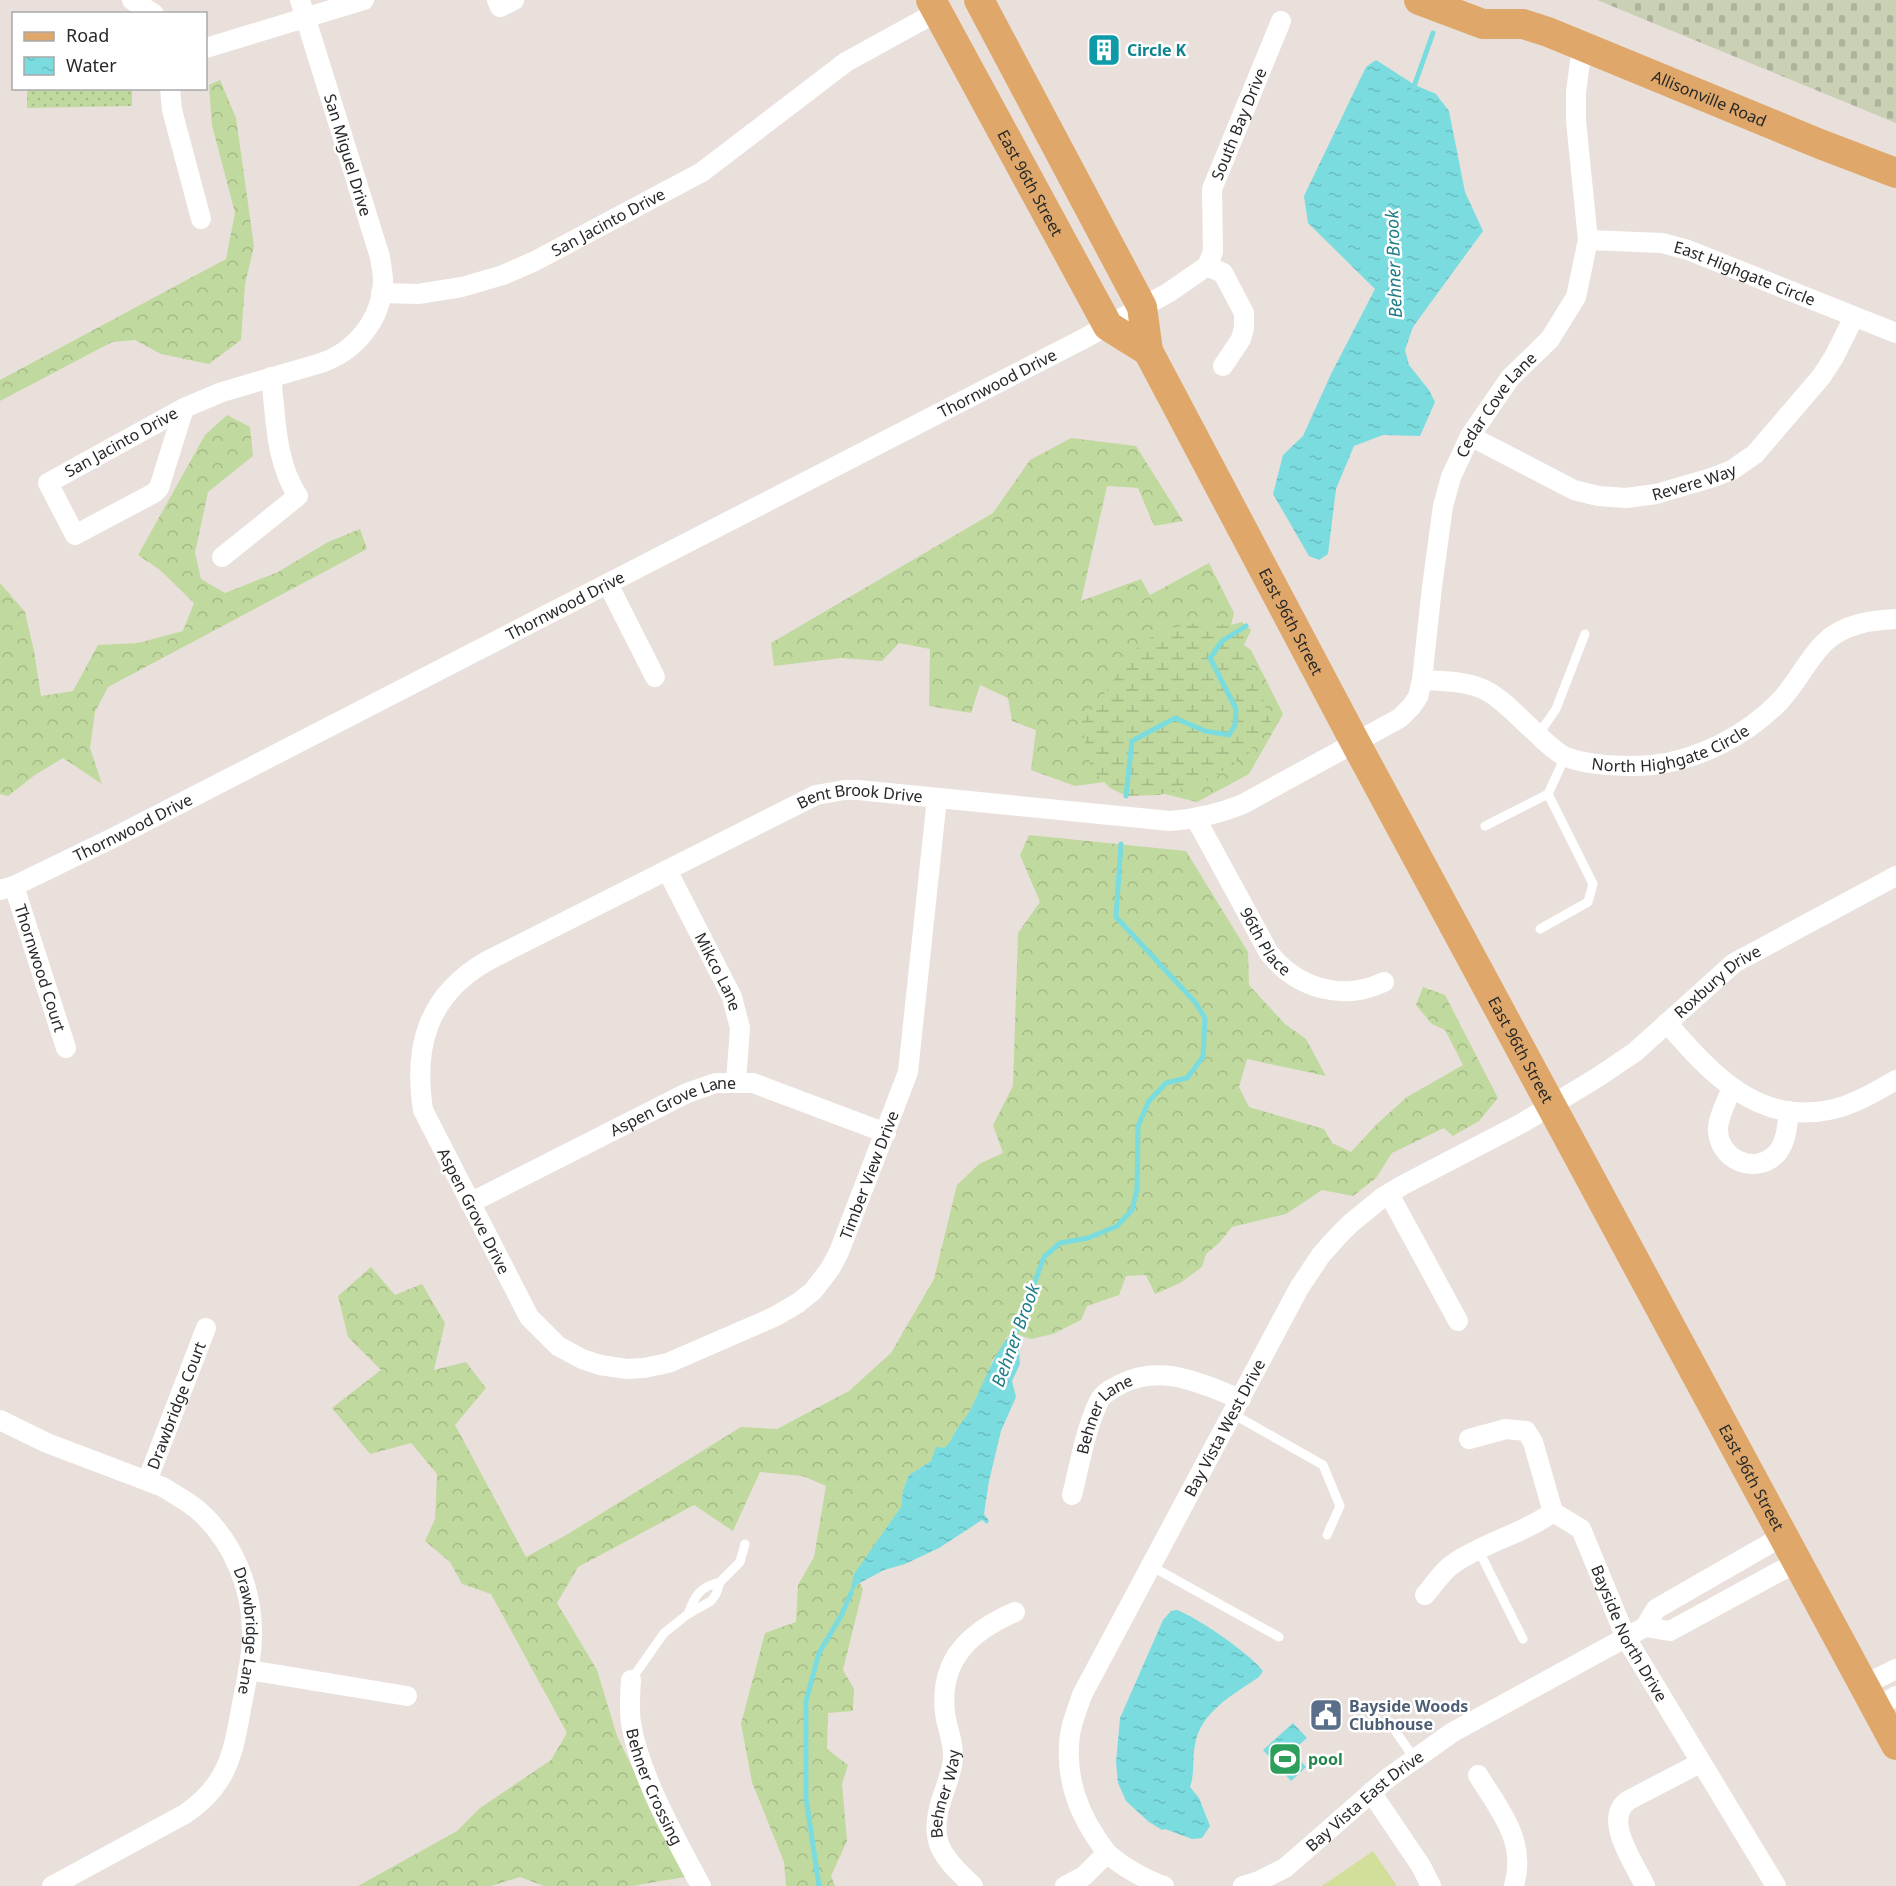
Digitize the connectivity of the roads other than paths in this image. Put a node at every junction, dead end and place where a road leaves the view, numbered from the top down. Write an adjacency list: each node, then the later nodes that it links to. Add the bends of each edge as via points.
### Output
1 (132, 0): 11 (street)
2 (364, 0): 10 (street)
3 (497, 0): 4 (street, via 500,7)
4 (514, 0)
5 (979, 0): 17 (main road, East 96th Street)
6 (999, 0): 17 (main road, via 1045,93)
7 (1419, 0): 13 (main road, Allisonville Road, via 1483,24)
8 (1492, 0): 13 (main road, Allisonville Road)
9 (934, 6): 22 (street, San Jacinto Drive, via 850,59 702,172 535,261 462,287 418,294); 23 (main road, East 96th Street)
10 (303, 9): 15 (street); 22 (street, San Miguel Drive, via 380,257)
11 (151, 12)
12 (1281, 21): 21 (street, South Bay Drive, via 1212,189 1213,252)
13 (1523, 24): 14 (main road, Allisonville Road)
14 (1582, 47): 18 (main road, Allisonville Road); 20 (street, Cedar Cove Lane, via 1576,122)
15 (207, 48)
16 (170, 90): 19 (street)
17 (1048, 128): 23 (main road, East 96th Street)
18 (1896, 173)
19 (201, 219)
20 (1588, 240): 24 (street, East Highgate Circle, via 1662,243 1688,250); 29 (street, Cedar Cove Lane, via 1576,297 1550,339 1510,378)
21 (1207, 266): 23 (street); 26 (street, via 1223,273 1244,313 1241,339)
22 (381, 293): 27 (street, San Jacinto Drive, via 369,327 345,352)
23 (1126, 316): 31 (street, Thornwood Drive); 37 (main road, East 96th Street)
24 (1854, 317): 25 (street, East Highgate Circle); 29 (street, Revere Way, via 1821,377 1755,454 1732,471 1711,478 1656,494 1598,496 1574,490)
25 (1896, 333)
26 (1223, 366)
27 (271, 377): 28 (street, San Jacinto Drive); 30 (street, via 279,451 298,496)
28 (184, 408): 28 (street, San Jacinto Drive, via 48,483 75,535 159,488)
29 (1470, 436): 35 (street, Cedar Cove Lane, via 1443,506)
30 (222, 557)
31 (608, 584): 34 (street); 45 (street, Thornwood Drive)
32 (1896, 619): 38 (street, North Highgate Circle, via 1869,620 1825,642 1779,702 1757,721 1710,750 1652,765 1609,766)
33 (1584, 634): 36 (lane, via 1556,709)
34 (654, 677)
35 (1422, 680): 36 (street, North Highgate Circle, via 1470,685 1486,691); 37 (street, Cedar Cove Lane, via 1412,707)
36 (1538, 735): 38 (street, North Highgate Circle)
37 (1356, 742): 41 (street, Bent Brook Drive, via 1243,804); 54 (main road, East 96th Street)
38 (1565, 757): 39 (lane)
39 (1548, 794): 42 (lane); 46 (lane, via 1593,884 1588,902)
40 (937, 798): 41 (street, Bent Brook Drive, via 1170,821); 43 (street, Bent Brook Drive, via 858,790 822,794); 56 (street, Timber View Drive, via 908,1072)
41 (1196, 819): 47 (street, 96th Place, via 1269,953 1286,972 1313,987 1340,992 1358,991)
42 (1485, 826)
43 (667, 870): 49 (street, Bent Brook Drive, via 480,966 447,994); 52 (street, Mikco Lane, via 732,997 740,1028)
44 (1896, 876): 48 (street, Roxbury Drive, via 1734,963)
45 (7, 888): 50 (street, Thornwood Court)
46 (1540, 929)
47 (1383, 982)
48 (1667, 1023): 53 (street); 54 (street, Roxbury Drive, via 1635,1052)
49 (423, 1040): 58 (street, Aspen Grove Drive, via 419,1084 423,1110)
50 (66, 1048)
51 (1896, 1080): 55 (street, via 1830,1110)
52 (736, 1082): 56 (street, Aspen Grove Lane, via 767,1087); 58 (street, Aspen Grove Lane, via 716,1083 687,1093)
53 (1732, 1088): 55 (street, via 1762,1105); 55 (street, via 1720,1116 1719,1138 1737,1162 1759,1163 1776,1154 1786,1133)
54 (1551, 1106): 57 (street, Bay Vista West Drive); 71 (main road, East 96th Street)
55 (1789, 1111)
56 (886, 1133): 61 (street, Timber View Drive, via 839,1252 819,1284 798,1303 660,1365 619,1368)
57 (1389, 1194): 59 (street); 62 (street, Bay Vista West Drive, via 1351,1223 1321,1255 1299,1288)
58 (470, 1203): 61 (street, Aspen Grove Drive, via 529,1317 553,1342)
59 (1458, 1321)
60 (206, 1328): 65 (street, Drawbridge Court)
61 (578, 1356)
62 (1237, 1406): 66 (street, Behner Lane, via 1187,1378 1171,1375 1144,1375 1115,1387 1100,1400 1092,1418); 68 (lane, via 1323,1465 1340,1506); 72 (street, Bay Vista West Drive)
63 (0, 1420): 65 (street, Drawbridge Lane, via 47,1443)
64 (1469, 1439): 67 (street, via 1506,1429 1526,1431 1533,1442)
65 (147, 1481): 82 (street, Drawbridge Lane, via 178,1495 199,1511 222,1536 239,1566 252,1620)
66 (1072, 1495)
67 (1553, 1512): 70 (street, via 1537,1524); 79 (street, Bayside North Drive, via 1581,1530)
68 (1327, 1535)
69 (746, 1544): 73 (lane, via 740,1562)
70 (1478, 1549): 74 (street, via 1451,1565); 80 (lane)
71 (1790, 1549): 77 (street, Bay Vista East Drive, via 1656,1609); 77 (street, via 1670,1631); 85 (main road, East 96th Street)
72 (1151, 1566): 78 (lane); 92 (street, Bay Vista West Drive, via 1082,1695 1070,1736 1070,1779 1081,1811)
73 (720, 1582): 76 (lane, via 711,1600); 76 (lane, via 706,1586 694,1598)
74 (1425, 1595)
75 (1015, 1612): 95 (street, Behner Way, via 967,1641 945,1684 945,1712 953,1758 940,1805 938,1840 947,1861)
76 (688, 1614): 83 (lane, via 664,1633)
77 (1645, 1627): 79 (street, Bay Vista East Drive)
78 (1279, 1637)
79 (1626, 1638): 88 (street, Bay Vista East Drive, via 1453,1732); 89 (street, Bayside North Drive)
80 (1523, 1639)
81 (1896, 1669): 85 (street)
82 (248, 1670): 84 (street); 93 (street, Drawbridge Lane, via 231,1759 208,1794 181,1816)
83 (631, 1680): 94 (street, Behner Crossing, via 631,1722 640,1757)
84 (407, 1696)
85 (1879, 1696): 87 (main road, East 96th Street)
86 (1394, 1729): 88 (lane)
87 (1896, 1745)
88 (1414, 1758): 91 (street, Bay Vista East Drive)
89 (1700, 1763): 101 (street, via 1629,1800 1618,1812 1622,1839); 102 (street, Bayside North Drive)
90 (1478, 1775): 100 (street, via 1515,1840 1519,1860)
91 (1371, 1792): 98 (street, Bay Vista East Drive, via 1285,1868); 99 (street)
92 (1107, 1853): 96 (street, via 1084,1876); 97 (street)
93 (52, 1886)
94 (701, 1886)
95 (974, 1886)
96 (1065, 1886)
97 (1164, 1886)
98 (1243, 1886)
99 (1431, 1886)
100 (1514, 1886)
101 (1645, 1886)
102 (1776, 1886)

